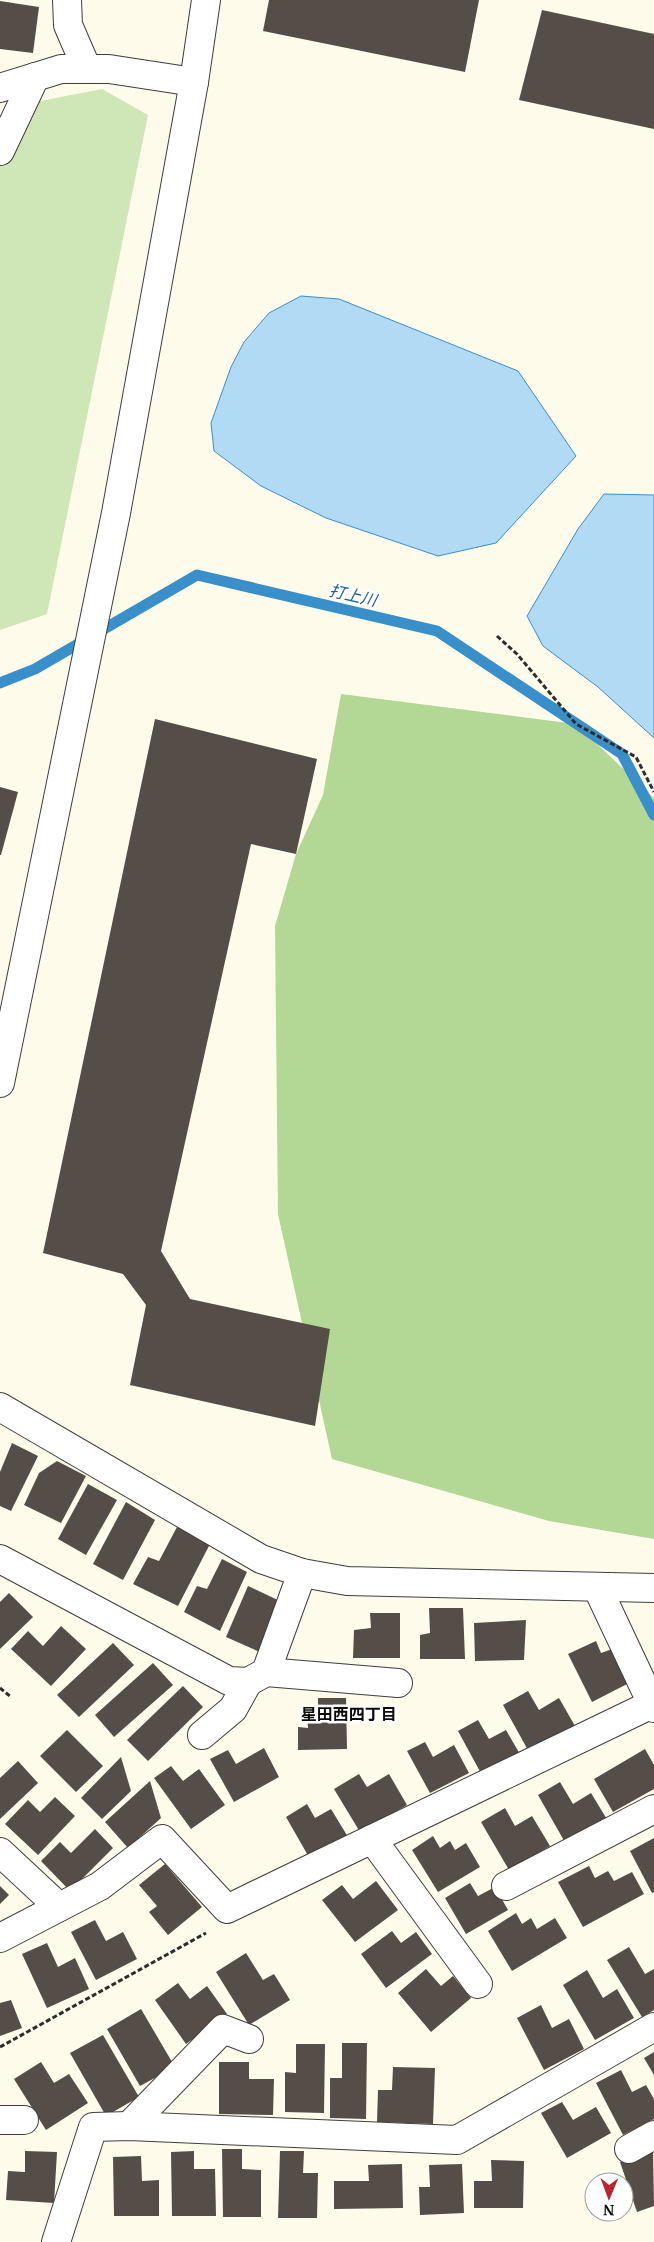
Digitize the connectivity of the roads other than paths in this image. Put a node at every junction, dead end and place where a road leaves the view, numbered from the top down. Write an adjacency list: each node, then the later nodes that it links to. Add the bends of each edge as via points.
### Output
1 (67, 0): 3 (street, via 68,26)
2 (206, 0): 5 (street)
3 (87, 69): 4 (street, via 61,69); 5 (street, via 109,69)
4 (35, 77): 6 (street); 7 (street)
5 (194, 82): 8 (street, via 116,513)
6 (0, 88)
7 (0, 151)
8 (9, 993): 9 (street)
9 (0, 1084)
10 (0, 1407): 12 (street, via 261,1559)
11 (0, 1559): 15 (street, via 228,1682)
12 (302, 1573): 13 (street, via 347,1581); 15 (street)
13 (597, 1587): 14 (street); 17 (street)
14 (654, 1588)
15 (257, 1677): 16 (street); 18 (street, via 233,1708)
16 (398, 1683)
17 (653, 1706): 20 (street)
18 (202, 1735)
19 (654, 1809): 22 (street)
20 (372, 1839): 23 (street, via 226,1909 162,1838 100,1886); 25 (street)
21 (0, 1852): 23 (street)
22 (506, 1886)
23 (59, 1907): 24 (street)
24 (0, 1938)
25 (478, 1984)
26 (654, 2027): 28 (street, via 457,2140)
27 (249, 2039): 28 (street, via 224,2029)
28 (129, 2126): 31 (street, via 93,2127)
29 (654, 2135): 30 (street)
30 (629, 2149)
31 (56, 2242)

